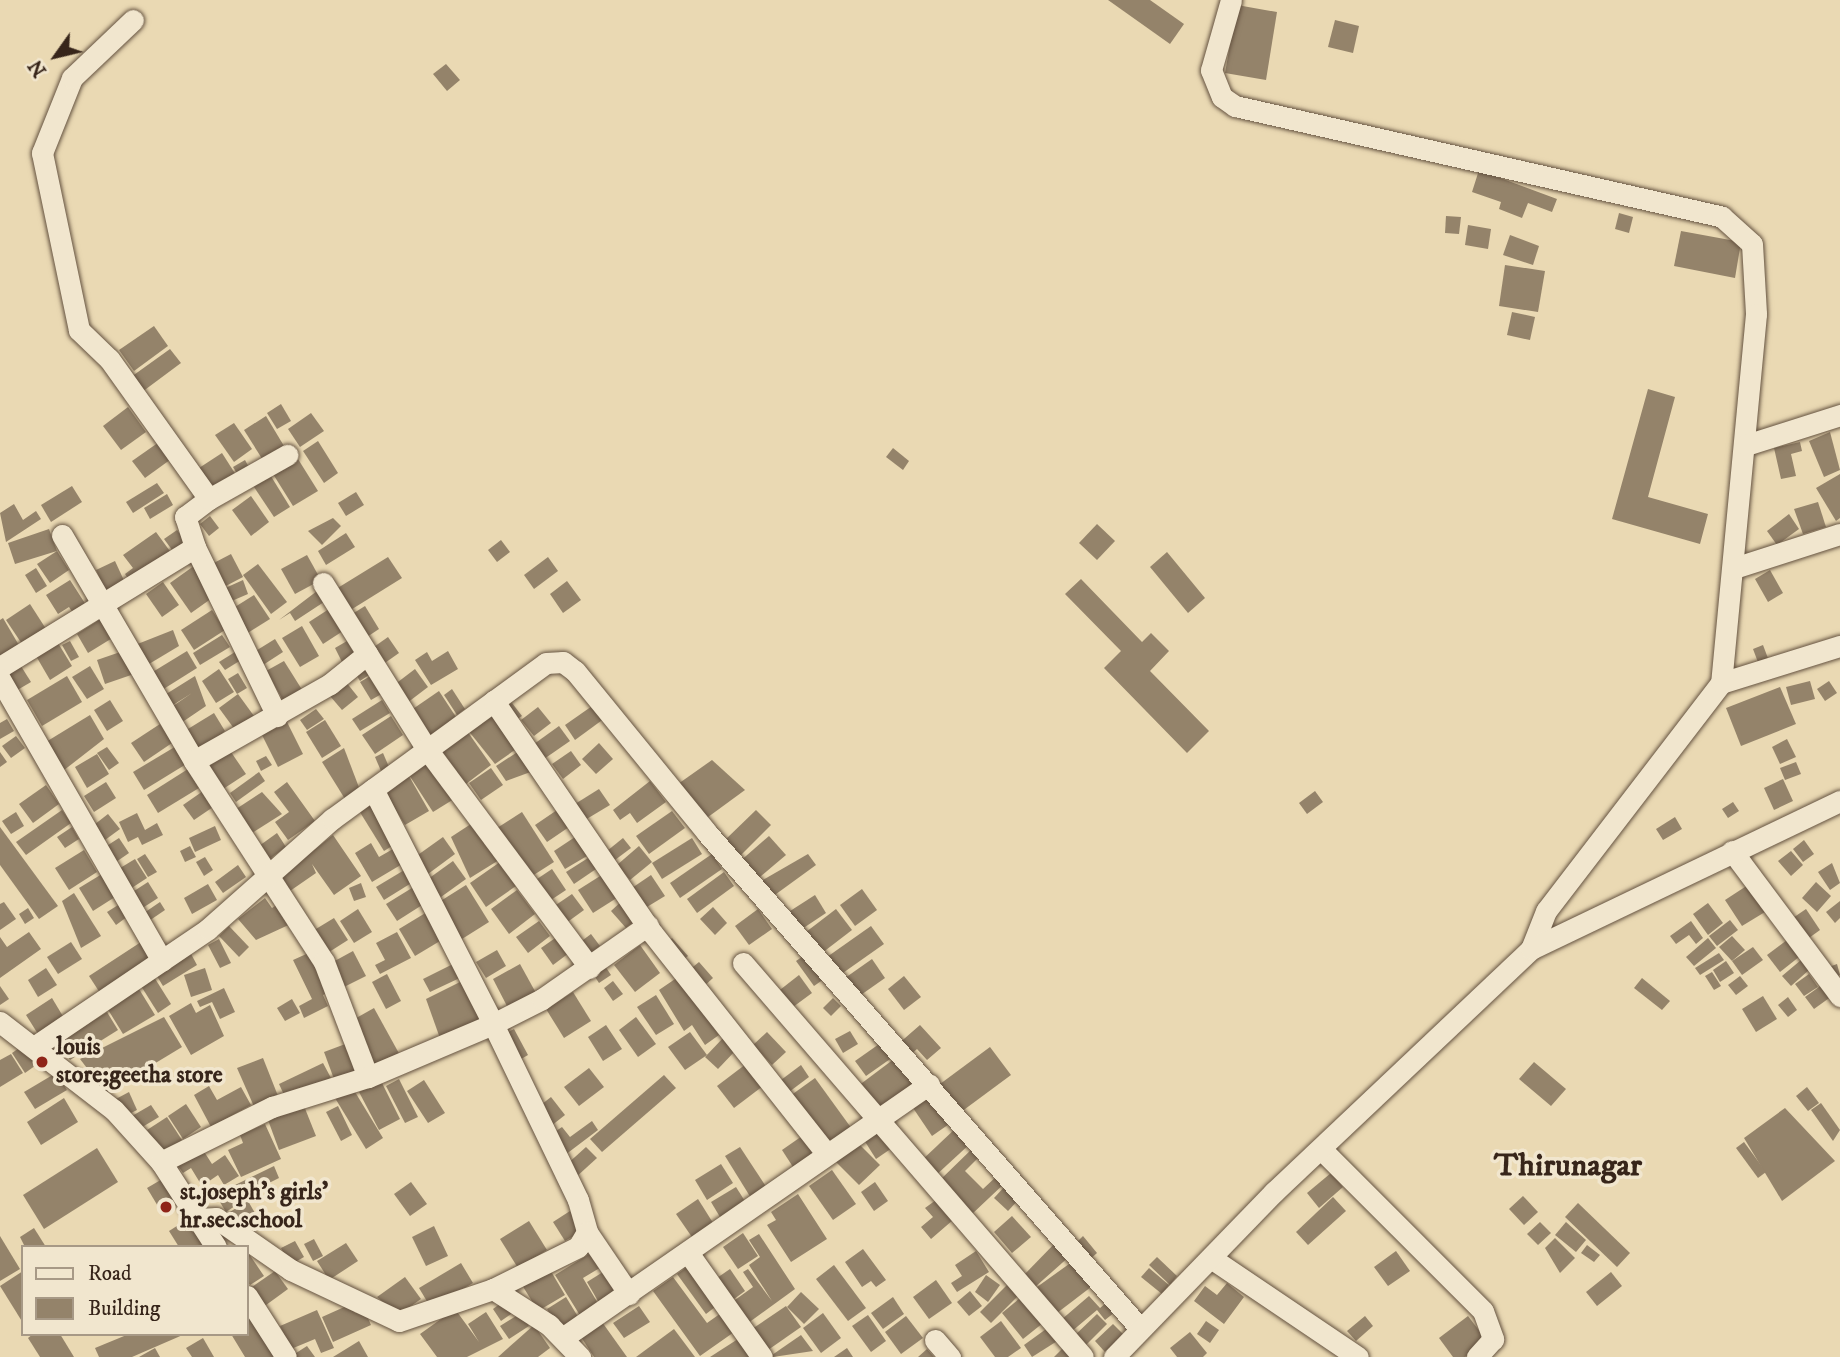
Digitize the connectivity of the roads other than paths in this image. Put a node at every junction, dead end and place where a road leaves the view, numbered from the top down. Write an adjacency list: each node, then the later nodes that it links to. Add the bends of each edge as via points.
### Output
1 (1231, 0): 4 (street, via 1210,70 1222,97 1235,106 1738,225 1758,262)
2 (133, 20): 6 (street, via 72,78 42,153 79,330 109,359)
3 (1840, 415): 4 (street)
4 (1746, 445): 10 (street)
5 (287, 455): 6 (street)
6 (209, 499): 9 (street, via 185,517)
7 (1840, 534): 10 (street)
8 (62, 535): 12 (street)
9 (195, 547): 12 (street); 19 (street)
10 (1734, 568): 17 (street)
11 (323, 583): 14 (street)
12 (104, 605): 15 (street); 21 (street)
13 (1840, 646): 17 (street)
14 (367, 654): 19 (street); 20 (street)
15 (0, 667)
16 (0, 679): 28 (street)
17 (1721, 683): 27 (street, via 1546,911)
18 (494, 701): 20 (street); 26 (street); 36 (street, via 546,663 563,662 575,671 707,833)
19 (277, 716): 21 (street)
20 (426, 748): 22 (street); 30 (street)
21 (194, 761): 25 (street)
22 (373, 789): 25 (street); 33 (street)
23 (1840, 800): 24 (street)
24 (1732, 851): 27 (street); 31 (street)
25 (271, 875): 28 (street); 35 (street, via 324,962)
26 (648, 925): 30 (street); 39 (street)
27 (1531, 949): 38 (street)
28 (162, 961): 34 (street)
29 (743, 963): 37 (street)
30 (590, 968): 33 (street)
31 (1840, 996)
32 (0, 1022): 34 (street)
33 (493, 1024): 35 (street); 42 (street, via 579,1200)
34 (34, 1046): 40 (street, via 114,1110)
35 (368, 1077): 40 (street, via 272,1107)
36 (929, 1084): 37 (street); 49 (street)
37 (874, 1121): 39 (street); 56 (street)
38 (1321, 1149): 45 (street); 59 (street, via 1483,1311 1493,1339)
39 (826, 1153): 44 (street)
40 (161, 1162): 41 (street)
41 (199, 1219): 43 (street); 46 (street, via 215,1218 291,1270 400,1321)
42 (587, 1232): 46 (street, via 578,1247); 47 (street)
43 (215, 1245)
44 (689, 1254): 47 (street); 54 (street)
45 (1211, 1258): 49 (street); 58 (street)
46 (493, 1289): 50 (street)
47 (629, 1294): 50 (street)
48 (248, 1298): 52 (street)
49 (1139, 1326): 57 (street)
50 (564, 1337): 53 (street)
51 (936, 1340): 55 (street)
52 (286, 1357)
53 (580, 1357)
54 (762, 1357)
55 (950, 1357)
56 (1083, 1357)
57 (1114, 1357)
58 (1358, 1357)
59 (1477, 1357)

